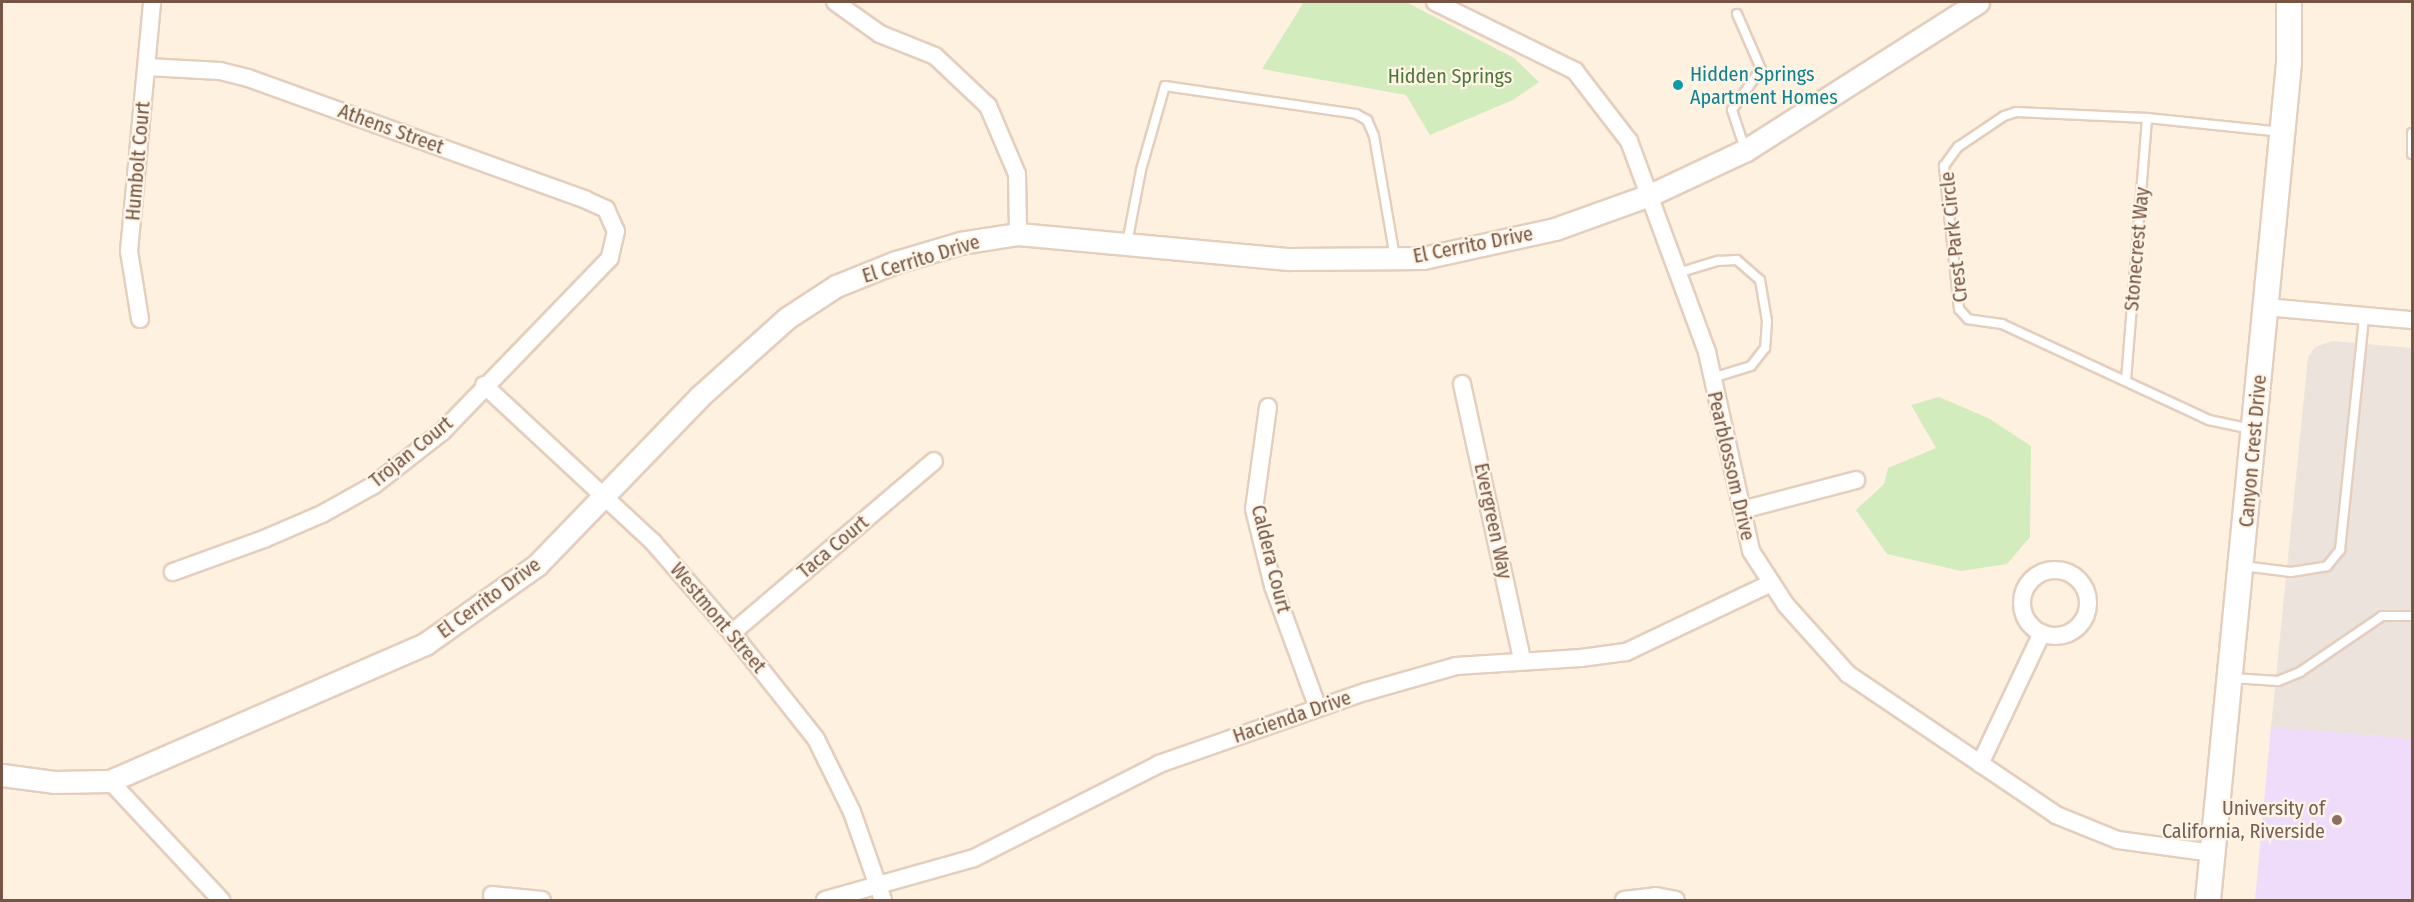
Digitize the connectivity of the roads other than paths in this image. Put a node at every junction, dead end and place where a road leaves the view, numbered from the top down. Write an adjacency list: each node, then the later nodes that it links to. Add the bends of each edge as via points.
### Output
1 (152, 2): 7 (street, Humbolt Court)
2 (835, 2): 15 (street, via 880,34 935,56 988,106 1017,174)
3 (1435, 2): 13 (street, Pearblossom Drive, via 1575,71 1629,141)
4 (1978, 2): 11 (street, El Cerrito Drive)
5 (2289, 2): 9 (main road, Canyon Crest Drive, via 2289,63)
6 (1737, 14): 11 (lane, via 1761,69 1732,110)
7 (147, 67): 14 (street, Athens Street, via 220,71 248,78 586,200 606,209); 21 (street, Humbolt Court, via 129,251)
8 (2147, 118): 9 (lane, Crest Park Circle); 24 (lane, Stonecrest Way); 24 (lane, Crest Park Circle, via 2016,112 1958,147 1944,166 1959,309 1968,319 2002,324)
9 (2282, 132): 19 (main road, Canyon Crest Drive)
10 (2412, 133): 12 (lane)
11 (1746, 150): 13 (street, El Cerrito Drive)
12 (2412, 154)
13 (1652, 194): 17 (street, El Cerrito Drive, via 1555,229 1423,258); 18 (street, Pearblossom Drive)
14 (616, 231): 26 (street, Trojan Court, via 610,258)
15 (1018, 234): 16 (street, El Cerrito Drive); 31 (street, El Cerrito Drive, via 960,243 896,262 836,286 787,318 742,355)
16 (1127, 243): 17 (street, El Cerrito Drive, via 1289,259); 17 (lane, via 1141,170 1165,86 1356,114 1367,120 1374,136)
17 (1396, 258)
18 (1681, 272): 23 (street, Pearblossom Drive); 23 (lane, via 1718,261 1737,260 1760,280 1767,321 1765,348 1751,366)
19 (2265, 307): 20 (street); 28 (main road, Canyon Crest Drive)
20 (2364, 316): 22 (street); 33 (lane, via 2340,550 2327,566 2318,568 2291,572)
21 (140, 319)
22 (2412, 320)
23 (1712, 378): 32 (street, Pearblossom Drive)
24 (2126, 380): 28 (lane, Crest Park Circle, via 2209,420)
25 (1462, 384): 39 (street, Evergreen Way)
26 (484, 385): 31 (street, Westmont Street); 34 (street, Trojan Court, via 442,432 374,485 284,531)
27 (1268, 407): 41 (street, Caldera Court, via 1254,509 1273,586)
28 (2255, 430): 33 (main road, Canyon Crest Drive)
29 (934, 461): 37 (street, Taca Court)
30 (1856, 480): 32 (street)
31 (604, 493): 37 (street, Westmont Street, via 653,542); 44 (street, El Cerrito Drive, via 537,565 425,644)
32 (1742, 510): 35 (street, Pearblossom Drive, via 1750,551)
33 (2242, 566): 40 (main road, Canyon Crest Drive)
34 (173, 572)
35 (1771, 583): 39 (street, Hacienda Drive, via 1626,652); 42 (street, Pearblossom Drive, via 1848,674)
36 (2412, 616): 40 (lane, via 2382,616 2300,672 2278,681)
37 (732, 633): 46 (street, Westmont Street, via 816,740 852,813)
38 (2042, 633): 42 (street)
39 (1522, 659): 41 (street, Hacienda Drive, via 1456,666)
40 (2232, 678): 45 (main road, Canyon Crest Drive)
41 (1318, 708): 46 (street, Hacienda Drive, via 1159,764 974,858)
42 (1980, 764): 45 (street, Pearblossom Drive, via 2056,815 2118,840)
43 (2, 775): 44 (street, via 54,782)
44 (110, 781): 48 (street)
45 (2213, 854): 53 (main road, Canyon Crest Drive)
46 (882, 893): 50 (street, Hacienda Drive)
47 (492, 895): 49 (street)
48 (221, 900)
49 (542, 900)
50 (825, 900)
51 (1624, 900): 52 (street, via 1656,896)
52 (1676, 900)
53 (2208, 900)

